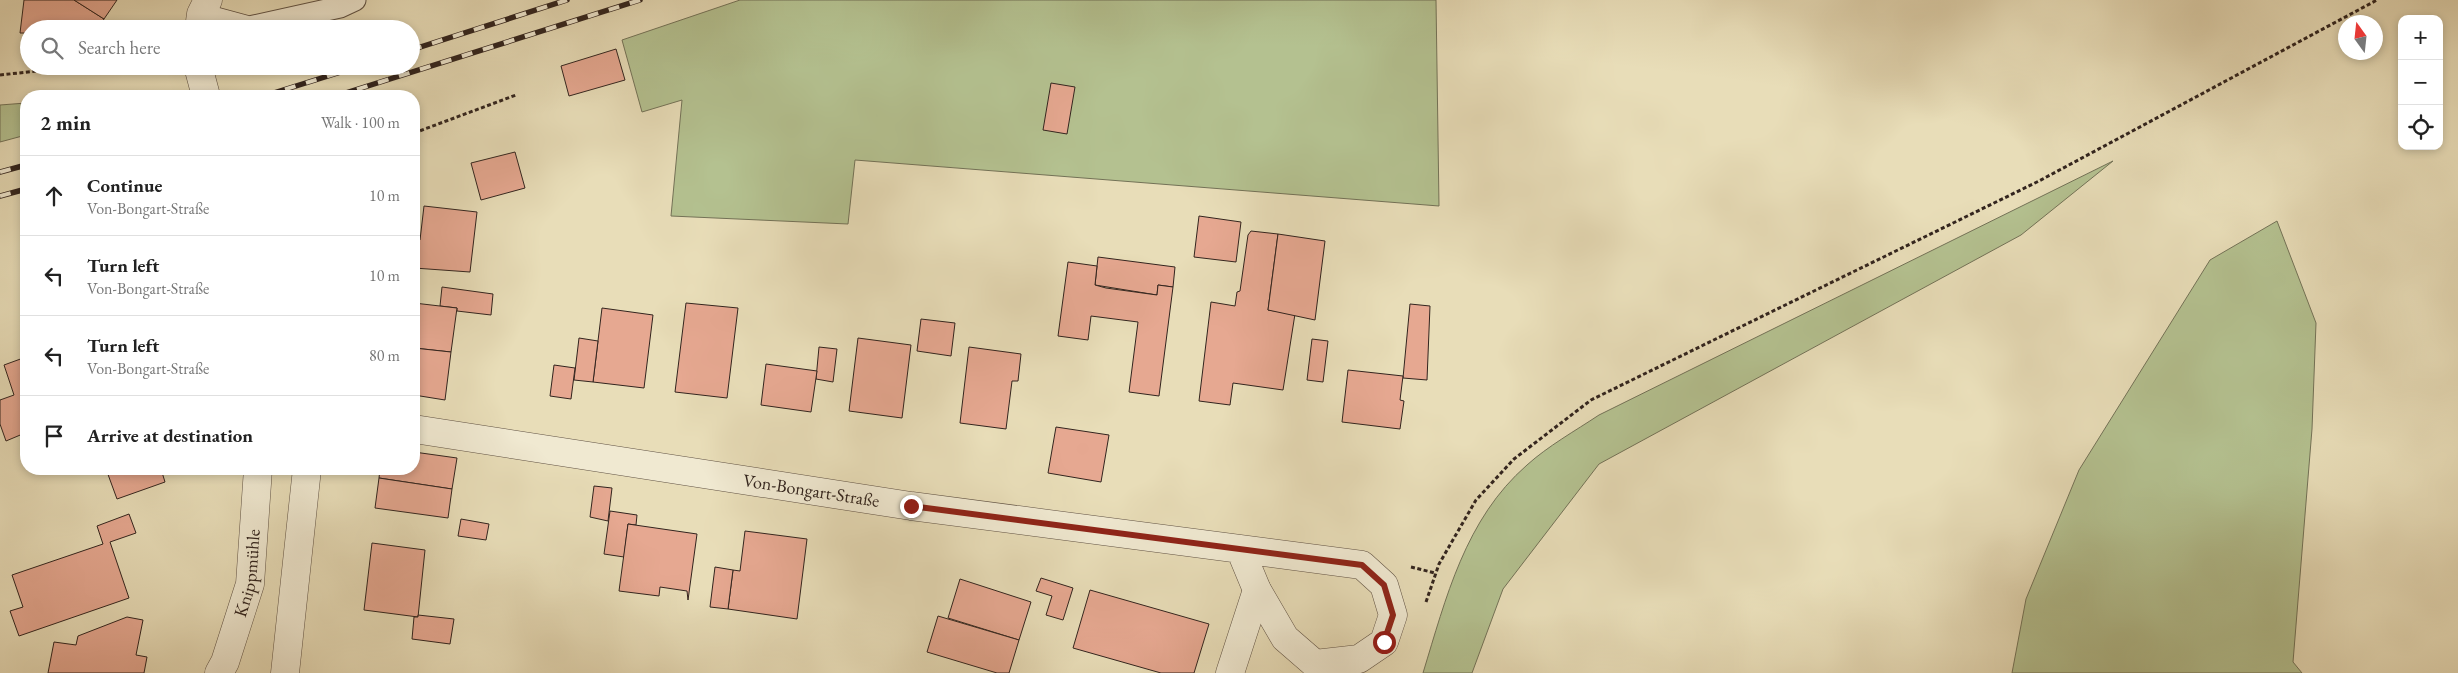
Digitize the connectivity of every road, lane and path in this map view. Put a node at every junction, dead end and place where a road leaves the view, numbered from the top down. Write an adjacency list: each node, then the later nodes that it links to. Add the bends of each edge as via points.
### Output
1 (355, 0): 5 (lane, via 340,7)
2 (2377, 0): 16 (path, via 2039,181 1592,400 1514,460 1476,500)
3 (203, 14): 4 (lane)
4 (224, 20)
5 (281, 20)
6 (20, 73): 7 (path)
7 (0, 75)
8 (200, 75): 9 (street)
9 (204, 90)
10 (516, 94): 11 (path)
11 (420, 130)
12 (420, 430): 15 (street, Von-Bongart-Straße, via 911,506)
13 (258, 475): 18 (street, Knippmühle, via 250,584)
14 (306, 475): 19 (street)
15 (1240, 549): 17 (street, Von-Bongart-Straße); 17 (street, Von-Bongart-Straße, via 1362,565 1384,585 1393,615 1384,642 1359,659 1315,664 1285,638)
16 (1435, 573)
17 (1257, 590): 20 (street)
18 (219, 673)
19 (285, 673)
20 (1230, 673)

